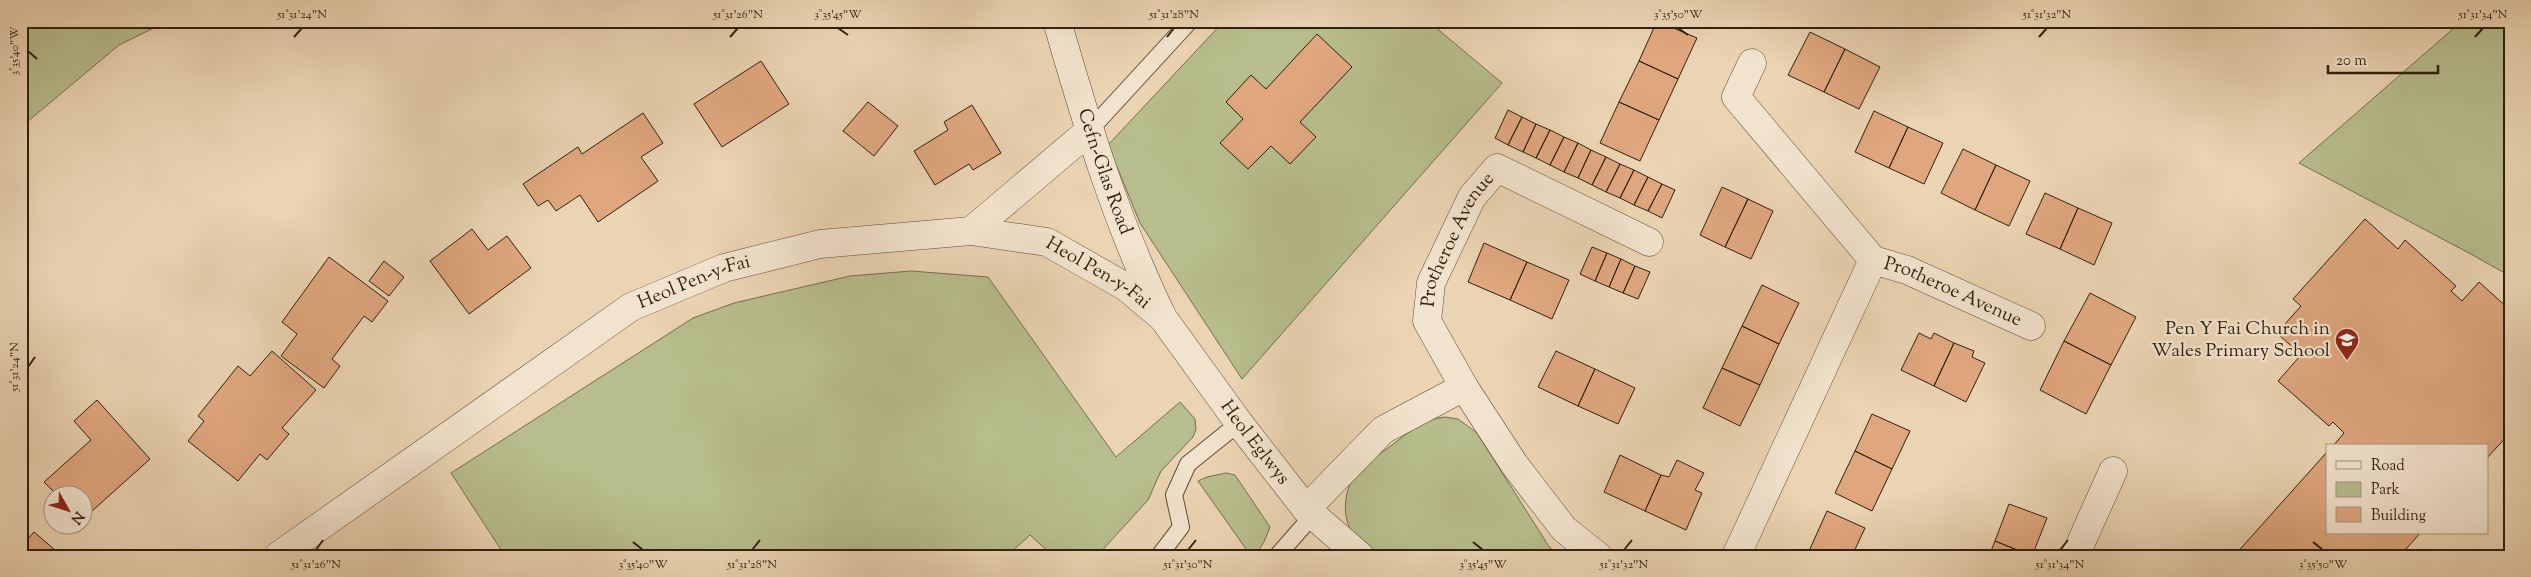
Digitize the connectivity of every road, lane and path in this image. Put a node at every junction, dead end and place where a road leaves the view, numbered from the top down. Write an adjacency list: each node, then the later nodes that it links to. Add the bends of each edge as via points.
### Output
1 (1057, 21): 4 (street, Cefn-Glas Road)
2 (1190, 21): 4 (lane)
3 (1752, 63): 7 (street, Protheroe Avenue, via 1736,97)
4 (1089, 131): 5 (street); 8 (street, Cefn-Glas Road)
5 (971, 231): 8 (street, Heol Pen-y-Fai, via 1047,242 1126,287); 14 (street, Heol Pen-y-Fai, via 820,244 724,268 631,306)
6 (1649, 242): 10 (street, Protheroe Avenue, via 1497,168 1472,197 1431,283 1427,321)
7 (1874, 260): 9 (street, Protheroe Avenue, via 1907,270); 19 (street, Protheroe Avenue)
8 (1163, 318): 11 (street, Heol Eglwys)
9 (2031, 326)
10 (1464, 387): 13 (street, via 1383,430); 18 (street, Protheroe Avenue, via 1514,464 1564,530)
11 (1239, 423): 13 (street, Heol Eglwys); 15 (lane, via 1188,464 1174,495 1181,527)
12 (2113, 472): 20 (street)
13 (1310, 512): 16 (lane); 17 (street, Heol Eglwys)
14 (278, 556)
15 (1159, 556)
16 (1277, 556)
17 (1360, 556)
18 (1598, 556)
19 (1736, 556)
20 (2075, 556)

